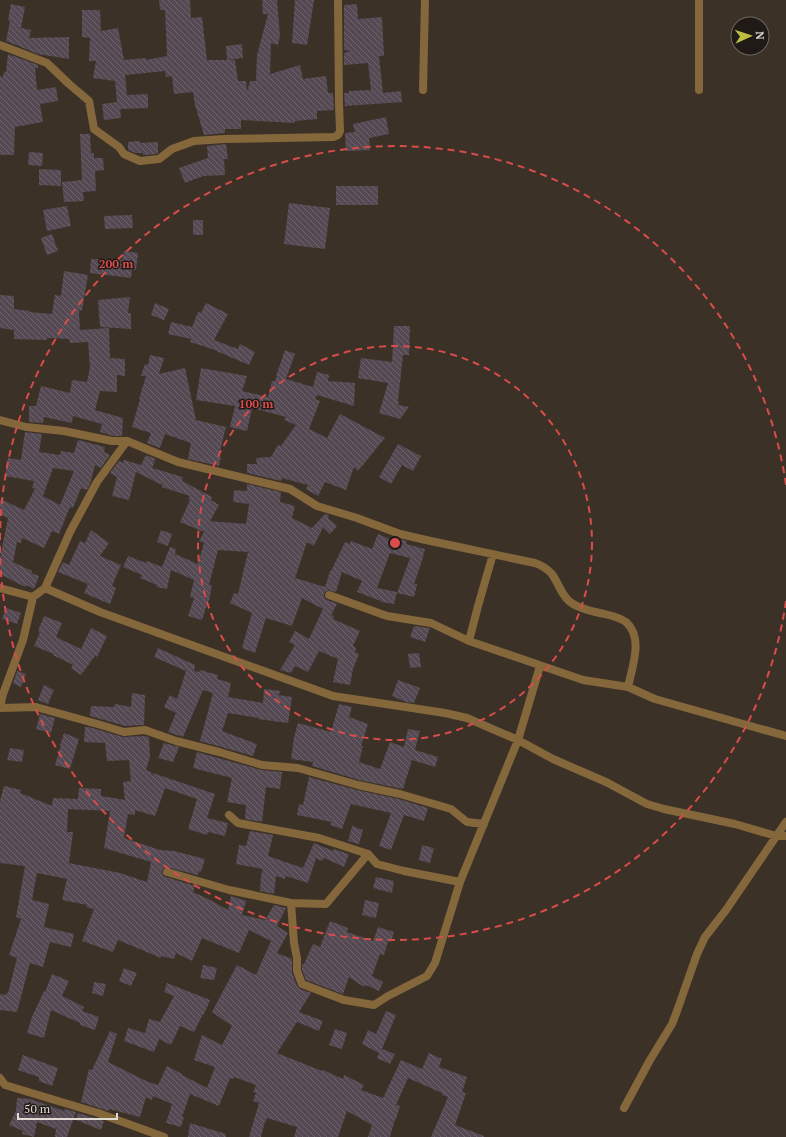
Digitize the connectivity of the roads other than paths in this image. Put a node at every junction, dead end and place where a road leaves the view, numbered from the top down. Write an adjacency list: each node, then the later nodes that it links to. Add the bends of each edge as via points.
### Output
1 (338, 0): 4 (street, via 340,131 334,137 194,141 172,149 159,159 140,161 124,154 119,147 94,129 89,101 47,62)
2 (425, 0): 5 (street)
3 (699, 0): 6 (street)
4 (0, 46)
5 (423, 90)
6 (699, 90)
7 (0, 420): 8 (street, via 26,427 112,441)
8 (127, 441): 9 (street, via 178,462 290,489 317,506 400,534); 11 (street, via 97,482 70,532)
9 (493, 554): 14 (street); 16 (street, via 545,567 561,592 575,605 626,621 636,640)
10 (0, 588): 12 (street)
11 (45, 588): 12 (street); 19 (street, via 100,612 333,696 467,718)
12 (33, 596): 17 (street, via 23,640)
13 (329, 596): 14 (street, via 387,616 431,623)
14 (469, 642): 15 (street)
15 (540, 666): 16 (street, via 583,680); 19 (street)
16 (628, 687): 18 (street, via 655,699)
17 (0, 708): 22 (street, via 36,707 124,732 145,730 262,765 298,768 400,794 451,809 467,822)
18 (786, 736)
19 (518, 740): 22 (street); 23 (street, via 647,804)
20 (229, 815): 25 (street, via 238,822 319,838)
21 (786, 822): 23 (street)
22 (484, 824): 27 (street)
23 (776, 836): 24 (street); 30 (street, via 705,937 672,1024)
24 (786, 836)
25 (368, 854): 27 (street, via 377,864 404,872); 28 (street, via 326,904)
26 (167, 872): 28 (street, via 229,890)
27 (460, 882): 28 (street, via 435,963 427,976 374,1005 344,1000 302,984 297,970)
28 (291, 903)
29 (0, 1078): 31 (street, via 5,1085 98,1113)
30 (624, 1108)
31 (164, 1137)

